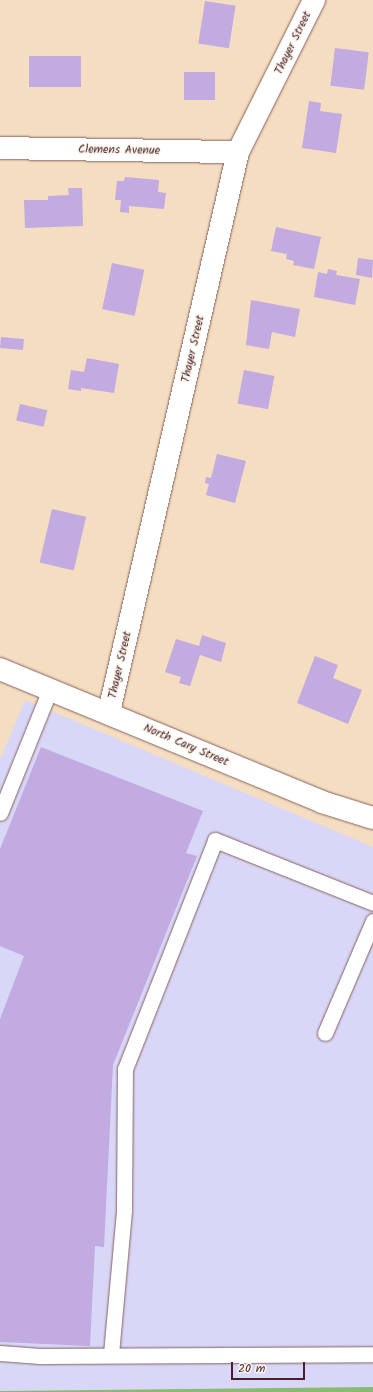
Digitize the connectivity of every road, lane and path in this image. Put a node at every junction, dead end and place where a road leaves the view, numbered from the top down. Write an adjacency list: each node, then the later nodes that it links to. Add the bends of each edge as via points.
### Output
1 (314, 0): 3 (street, Thayer Street)
2 (0, 148): 3 (street, Clemens Avenue)
3 (238, 152): 6 (street, Thayer Street)
4 (0, 669): 5 (street, North Cary Street)
5 (50, 689): 6 (street, North Cary Street); 7 (lane)
6 (109, 712): 8 (street, North Cary Street, via 322,802)
7 (0, 813)
8 (373, 818)
9 (373, 903): 13 (lane, via 215,840 125,1069 124,1210)
10 (373, 921): 11 (lane)
11 (325, 1033)
12 (0, 1353): 13 (lane, via 40,1356)
13 (111, 1354): 14 (lane)
14 (373, 1354)

